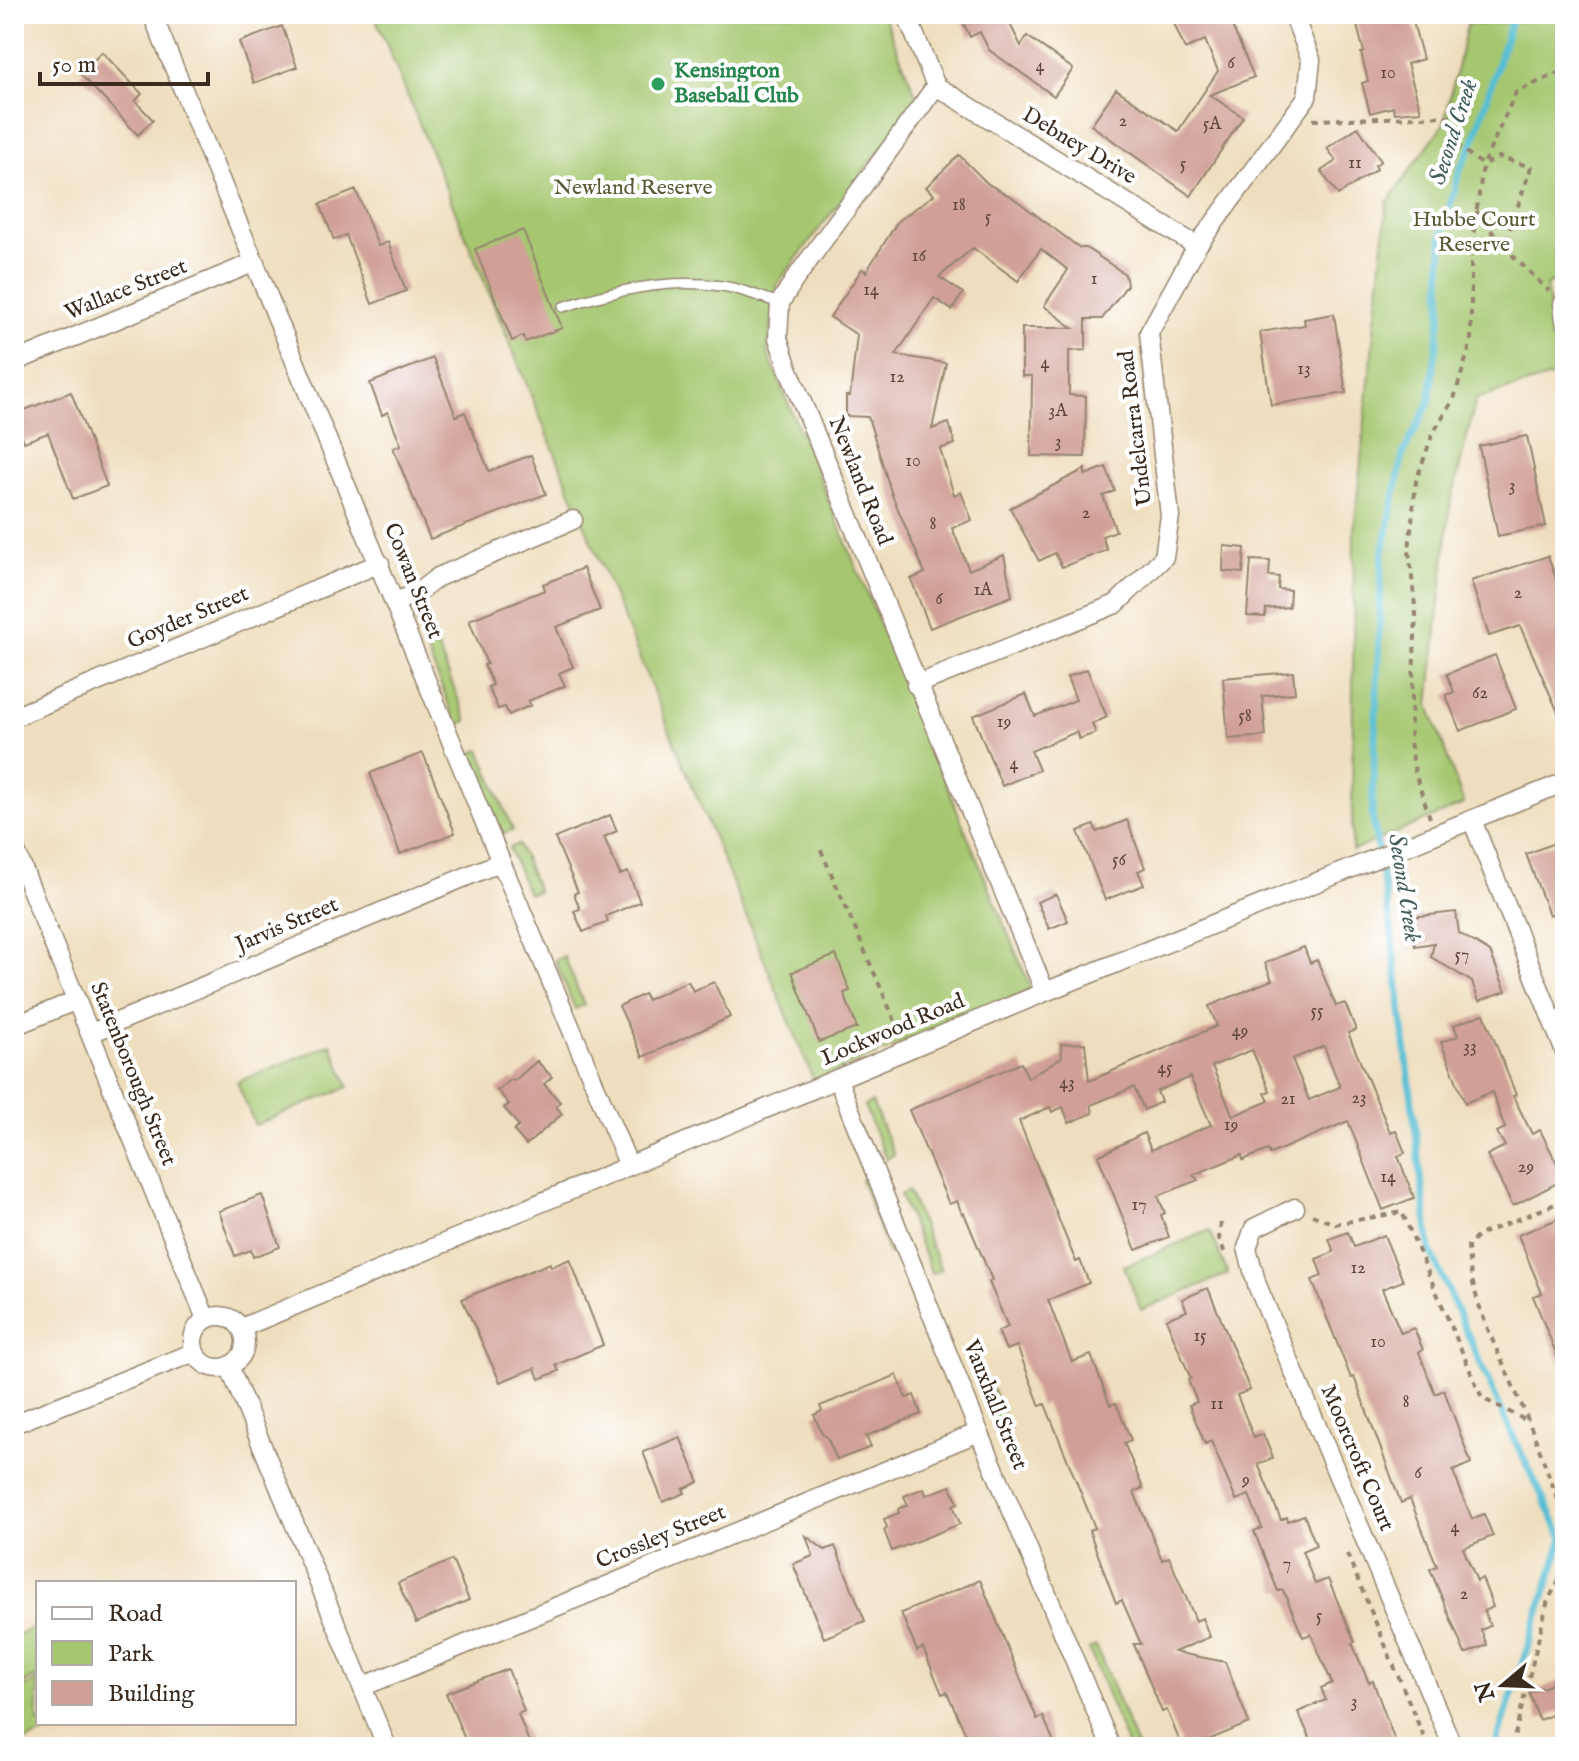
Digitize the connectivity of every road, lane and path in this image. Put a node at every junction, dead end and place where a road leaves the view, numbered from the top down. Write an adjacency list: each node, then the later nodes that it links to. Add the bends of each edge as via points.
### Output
1 (152, 14): 11 (street, Cowan Street)
2 (906, 14): 5 (street)
3 (1293, 14): 6 (street, Undelcarra Road, via 1311,60 1307,97)
4 (1565, 70): 7 (path, via 1516,92)
5 (936, 86): 9 (street, Debney Drive); 12 (street)
6 (1291, 120): 7 (path, via 1452,116 1458,146); 9 (street, Undelcarra Road)
7 (1483, 165): 8 (path); 10 (path, via 1499,157 1531,167)
8 (1475, 211): 10 (path); 23 (path, via 1471,342 1454,399 1433,433 1416,481 1409,550 1416,615 1410,741)
9 (1197, 246): 19 (street, Undelcarra Road, via 1149,333 1170,516 1164,557 1116,604)
10 (1504, 247): 14 (path)
11 (255, 262): 15 (street, Wallace Street); 17 (street, Cowan Street)
12 (780, 303): 13 (lane, via 722,286 660,284); 19 (street, Newland Road, via 778,338 788,368)
13 (563, 307)
14 (1564, 312)
15 (14, 362)
16 (573, 520): 18 (street, via 438,577)
17 (380, 563): 18 (street, Cowan Street); 20 (street, Goyder Street)
18 (395, 602): 26 (street, Cowan Street)
19 (916, 685): 27 (street, Newland Road)
20 (14, 717)
21 (1565, 782): 22 (street, Lockwood Road)
22 (1472, 820): 23 (street, Lockwood Road); 32 (street)
23 (1436, 835): 27 (street, Lockwood Road)
24 (14, 847): 28 (street, Statenborough Street)
25 (821, 850): 29 (path)
26 (501, 862): 31 (street, Jarvis Street); 34 (street, Cowan Street)
27 (1045, 992): 33 (street, Lockwood Road)
28 (77, 1000): 30 (street); 31 (street, Statenborough Street)
29 (895, 1021)
30 (14, 1026)
31 (91, 1033): 37 (street, Statenborough Street)
32 (1565, 1052)
33 (838, 1080): 34 (street, Lockwood Road); 43 (street, Vauxhall Street)
34 (629, 1166): 38 (street, Lockwood Road)
35 (1565, 1200): 41 (path, via 1479,1235 1468,1246 1476,1297)
36 (1295, 1208): 41 (path, via 1335,1224 1402,1212 1482,1398); 49 (street, Moorcroft Court, via 1254,1228 1247,1248 1257,1285)
37 (206, 1319): 38 (street, via 222,1316); 39 (street, via 193,1337)
38 (241, 1328): 40 (street, via 244,1350)
39 (195, 1352): 40 (street, via 205,1364); 42 (street)
40 (229, 1366): 46 (street)
41 (1529, 1422): 44 (path)
42 (14, 1424)
43 (979, 1432): 46 (street, Crossley Street); 48 (street, Vauxhall Street)
44 (1565, 1518)
45 (1565, 1571): 50 (path, via 1548,1600)
46 (362, 1687): 47 (street)
47 (387, 1747)
48 (1111, 1747)
49 (1453, 1747)
50 (1512, 1747)

